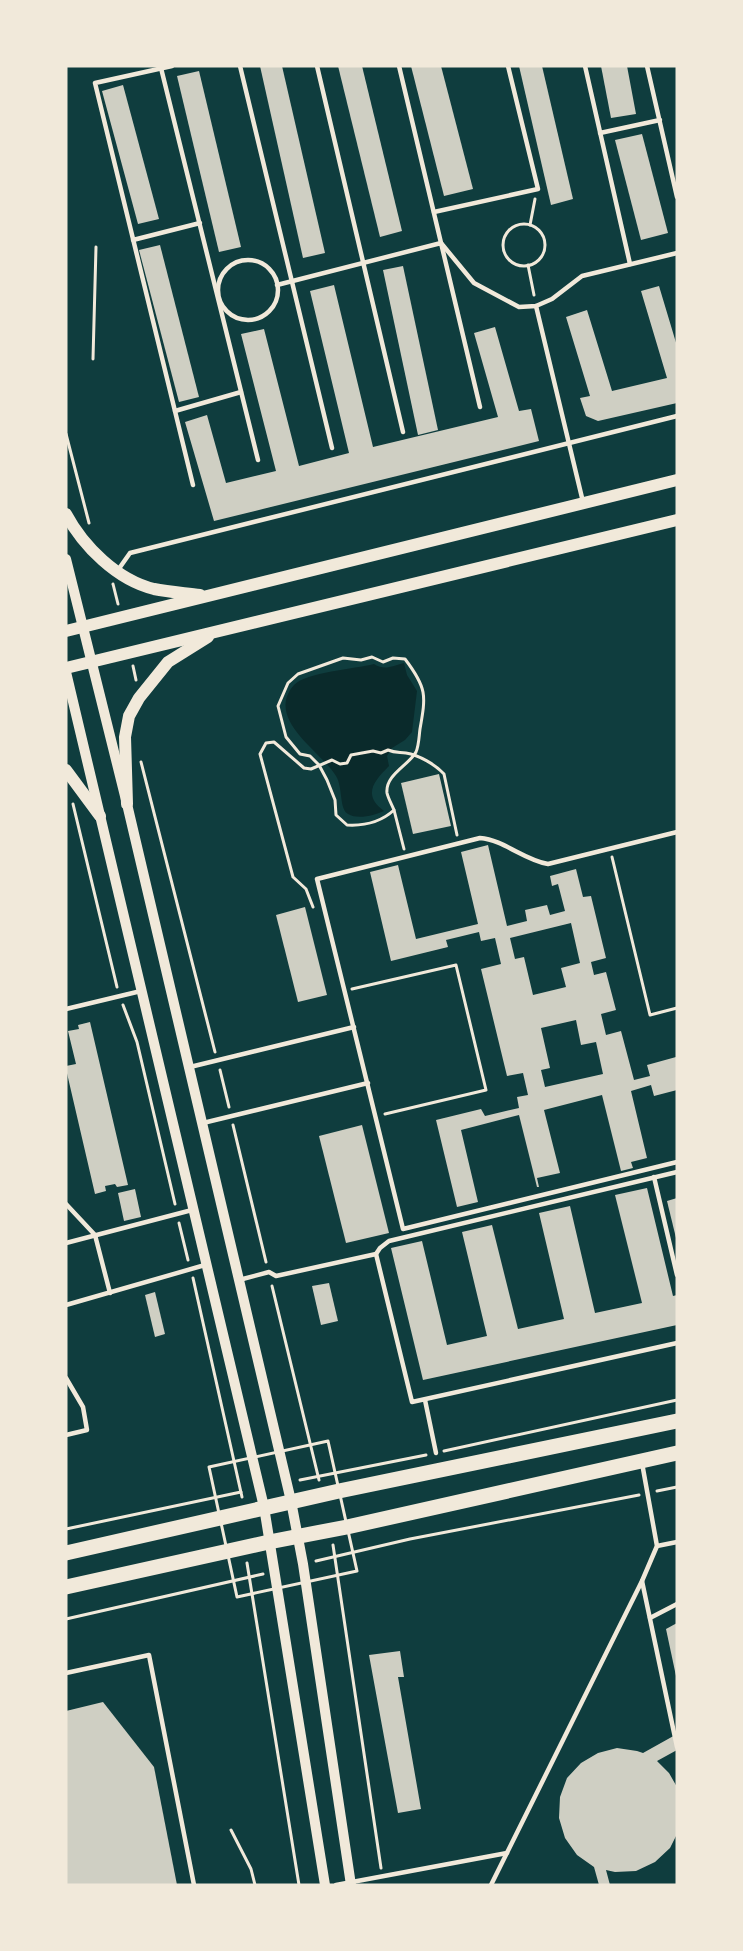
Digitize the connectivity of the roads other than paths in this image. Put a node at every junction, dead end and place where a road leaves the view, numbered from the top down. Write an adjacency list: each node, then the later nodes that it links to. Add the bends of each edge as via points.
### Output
1 (172, 66): 8 (lane)
2 (240, 66): 20 (lane)
3 (317, 66): 18 (lane)
4 (399, 66): 13 (lane)
5 (508, 66): 13 (lane, via 538,189)
6 (585, 66): 10 (lane)
7 (647, 66): 9 (lane)
8 (161, 68): 14 (lane); 15 (lane, via 95,83)
9 (660, 120): 10 (lane); 11 (lane)
10 (600, 133): 19 (lane)
11 (675, 183): 12 (lane)
12 (677, 197)
13 (434, 213): 16 (lane)
14 (200, 223): 15 (lane); 22 (lane)
15 (133, 240): 26 (lane)
16 (441, 243): 18 (lane); 23 (lane, via 474,283 519,308); 25 (lane)
17 (677, 253): 19 (lane)
18 (363, 263): 20 (lane); 28 (lane)
19 (630, 264): 23 (lane, via 582,276)
20 (292, 281): 21 (lane); 30 (lane)
21 (277, 285): 22 (lane, via 277,295 267,313 248,320 228,313); 22 (lane, via 261,262 242,260 220,277)
22 (218, 296): 24 (lane)
23 (536, 306): 29 (lane)
24 (242, 392): 26 (lane); 31 (lane)
25 (480, 407)
26 (175, 411): 33 (lane)
27 (677, 416): 29 (lane)
28 (403, 432)
29 (569, 443): 34 (lane); 38 (lane, via 130,553)
30 (332, 448)
31 (258, 460)
32 (677, 480): 34 (main road)
33 (193, 485)
34 (583, 503): 39 (main road)
35 (66, 514): 38 (main road, via 88,545)
36 (677, 520): 42 (main road)
37 (66, 559): 40 (street)
38 (118, 571): 39 (main road, via 152,588)
39 (208, 596): 40 (main road)
40 (83, 626): 41 (main road); 43 (street)
41 (66, 631)
42 (216, 631): 43 (main road); 46 (main road, via 168,662 129,716 125,737)
43 (92, 662): 44 (main road); 46 (street)
44 (66, 670): 47 (street)
45 (66, 770): 47 (main road)
46 (127, 804): 52 (street)
47 (100, 816): 49 (street)
48 (677, 832): 51 (lane, via 548,864 534,862 491,839 480,838 317,879)
49 (141, 992): 50 (lane); 59 (street)
50 (66, 1009)
51 (354, 1027): 52 (lane); 53 (lane)
52 (189, 1067): 54 (street)
53 (368, 1083): 54 (lane); 55 (lane, via 404,1229)
54 (203, 1123): 65 (street)
55 (677, 1162)
56 (677, 1172): 57 (lane)
57 (654, 1177): 62 (lane, via 389,1241); 64 (lane)
58 (66, 1204): 60 (lane)
59 (192, 1210): 60 (lane); 63 (street)
60 (95, 1235): 61 (lane); 66 (lane)
61 (66, 1243)
62 (376, 1254): 65 (lane); 70 (lane, via 412,1402)
63 (206, 1264): 66 (lane); 77 (street)
64 (677, 1275)
65 (239, 1280): 76 (street)
66 (110, 1293): 67 (lane)
67 (66, 1305)
68 (677, 1343): 70 (lane)
69 (66, 1378): 72 (lane, via 83,1407 87,1430)
70 (425, 1400): 73 (lane)
71 (677, 1421): 76 (main road)
72 (66, 1435)
73 (436, 1453)
74 (677, 1453): 75 (main road)
75 (641, 1461): 78 (main road); 81 (lane)
76 (291, 1501): 77 (main road); 78 (street)
77 (264, 1507): 79 (street); 82 (main road)
78 (298, 1537): 79 (main road); 90 (street)
79 (269, 1542): 84 (main road); 92 (street)
80 (677, 1542): 81 (lane)
81 (657, 1546): 83 (lane)
82 (66, 1553)
83 (642, 1581): 86 (lane); 89 (lane)
84 (66, 1587)
85 (677, 1604): 86 (lane)
86 (650, 1618): 88 (lane)
87 (66, 1673): 91 (lane, via 149,1655)
88 (677, 1747)
89 (507, 1853): 90 (lane); 94 (lane)
90 (351, 1884): 93 (lane)
91 (194, 1885)
92 (325, 1885)
93 (336, 1885)
94 (491, 1885)

